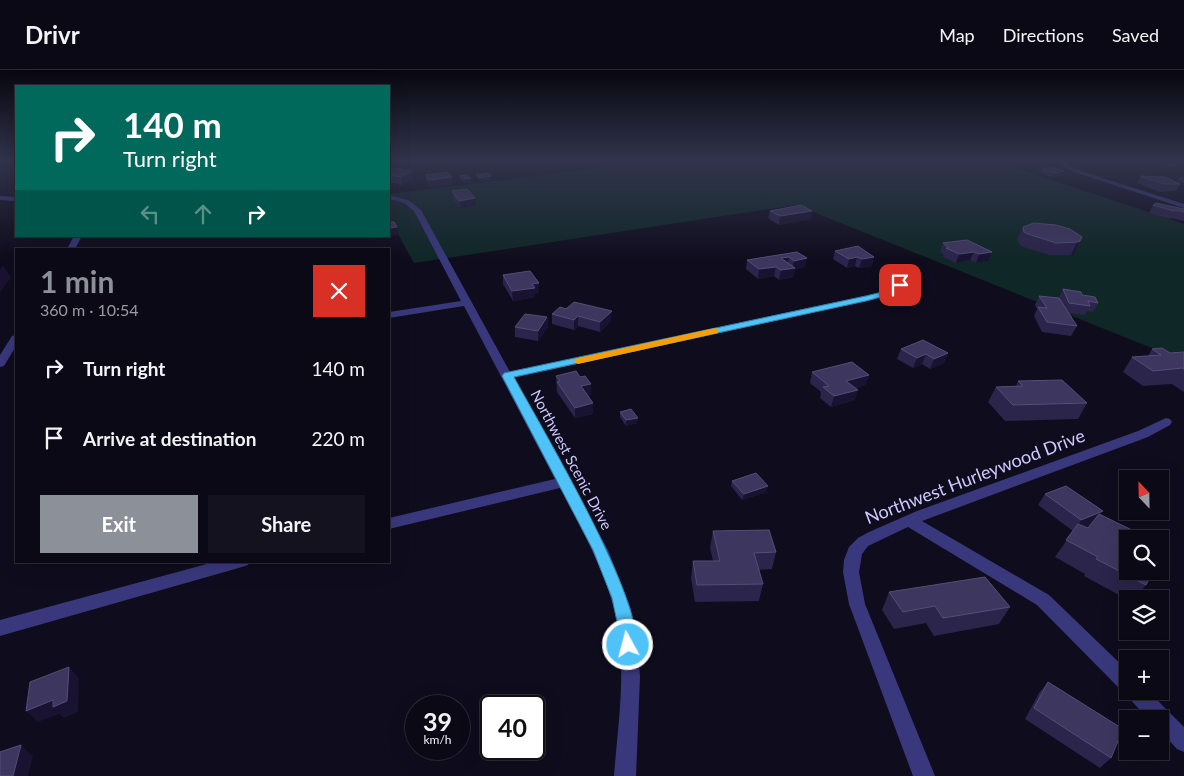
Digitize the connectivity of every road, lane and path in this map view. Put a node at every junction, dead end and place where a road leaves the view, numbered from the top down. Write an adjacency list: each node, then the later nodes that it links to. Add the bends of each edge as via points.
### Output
1 (1144, 193): 5 (street)
2 (390, 197): 7 (street, Northwest Scenic Drive, via 406,201 417,210)
3 (0, 198): 4 (street)
4 (15, 199)
5 (1184, 206)
6 (900, 285): 11 (street, via 885,294)
7 (468, 303): 8 (street); 11 (street, Northwest Scenic Drive)
8 (390, 315)
9 (15, 340): 10 (street)
10 (0, 364)
11 (508, 376): 13 (street, Northwest Scenic Drive)
12 (1166, 422): 14 (street, Northwest Hurleywood Drive, via 1143,434)
13 (564, 482): 15 (street); 21 (street, Northwest Scenic Drive, via 600,550 625,619 630,671)
14 (910, 521): 18 (street, via 1043,600); 22 (street, Northwest Hurleywood Drive, via 863,542 855,550 851,572 857,604)
15 (390, 524)
16 (235, 563): 17 (street)
17 (0, 628)
18 (1119, 675)
19 (1144, 700): 20 (street)
20 (1184, 742)
21 (625, 776)
22 (924, 776)

